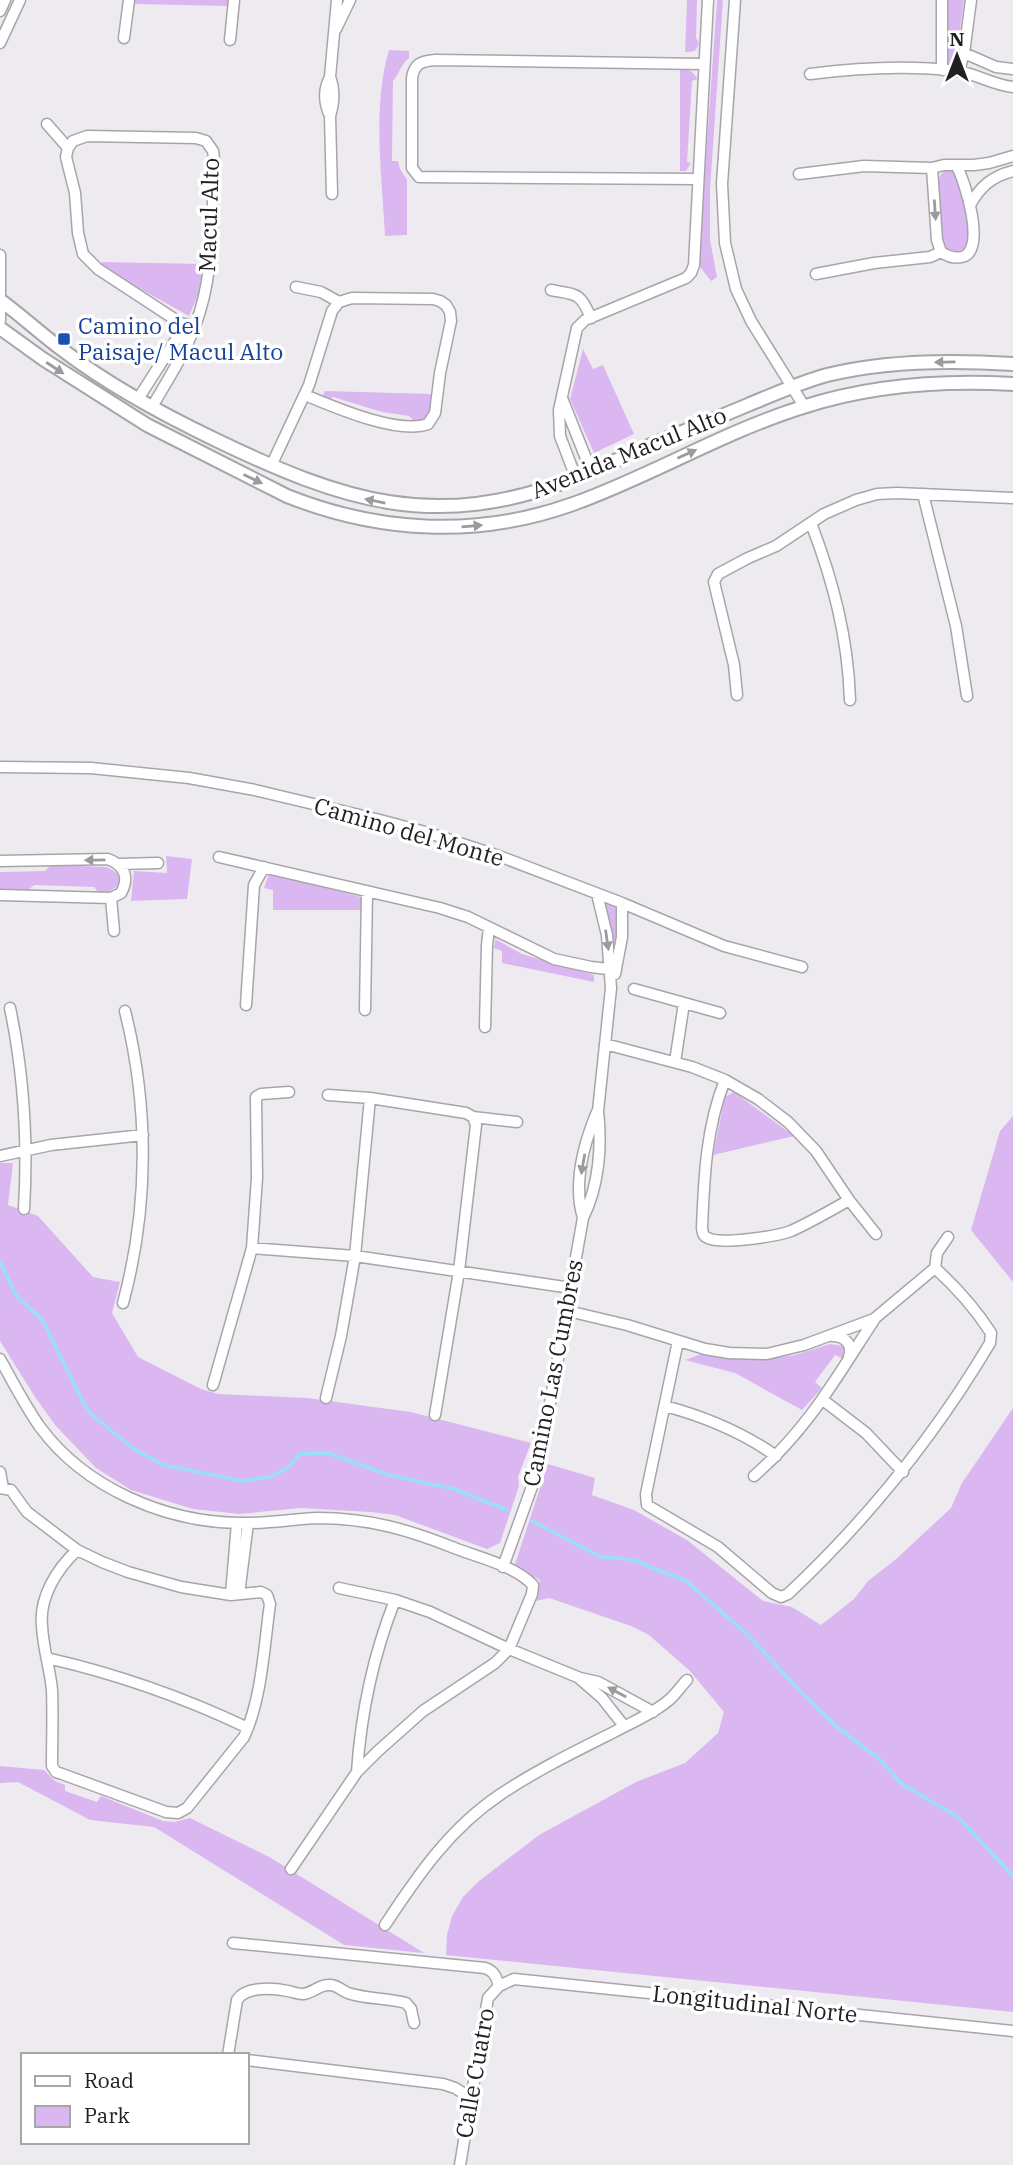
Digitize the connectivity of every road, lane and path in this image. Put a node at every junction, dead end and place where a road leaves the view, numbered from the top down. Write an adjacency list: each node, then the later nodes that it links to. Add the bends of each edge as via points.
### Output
1 (5, 0): 11 (street)
2 (20, 0): 15 (street)
3 (129, 0): 13 (street)
4 (234, 0): 14 (street)
5 (337, 0): 12 (street)
6 (350, 0): 12 (street)
7 (708, 0): 17 (street)
8 (735, 0): 50 (street, via 722,184 725,243 742,303)
9 (942, 0): 19 (street)
10 (971, 0): 16 (street)
11 (0, 10)
12 (334, 32): 31 (street, via 325,94)
13 (124, 37)
14 (230, 40)
15 (0, 43)
16 (964, 54): 18 (street); 20 (street)
17 (703, 64): 30 (street); 30 (street, via 435,60 418,64 412,78 412,168 419,177)
18 (1013, 69)
19 (942, 70): 20 (street); 21 (street, via 880,68)
20 (959, 71): 22 (street)
21 (810, 74)
22 (1013, 87)
23 (47, 124): 24 (street)
24 (68, 148): 40 (street, Macul Alto, via 87,136 196,138 209,143 214,156 211,251); 43 (street, via 83,254 98,270)
25 (1013, 156): 26 (street)
26 (956, 165): 27 (street); 32 (street)
27 (932, 168): 29 (street, via 864,166); 33 (street, one-way to 33)
28 (1013, 171): 32 (street, via 983,186)
29 (799, 174)
30 (698, 178): 41 (street, via 691,273)
31 (332, 194)
32 (970, 205): 33 (street, via 971,251 959,258)
33 (941, 252): 35 (street)
34 (0, 255): 38 (street)
35 (816, 274)
36 (296, 287): 39 (street, via 321,292)
37 (551, 290): 41 (street, via 582,299)
38 (0, 300): 42 (street); 53 (street, Avenida Macul Alto, via 65,352)
39 (339, 302): 51 (street); 51 (street, via 352,298 420,299 446,305 452,321 434,418 424,426 398,425)
40 (200, 308): 43 (street, Macul Alto); 45 (street, Macul Alto)
41 (592, 318): 52 (street, via 578,328)
42 (0, 321)
43 (185, 326): 45 (street, Macul Alto); 53 (street, Macul Alto)
44 (0, 328): 54 (street, Avenida Macul Alto, one-way to 54, via 117,407 214,461 310,505 357,519 405,526 480,526 552,511)
45 (185, 347): 55 (street, Macul Alto)
46 (988, 362): 47 (street, Avenida Macul Alto); 48 (street, via 980,371); 50 (street, Avenida Macul Alto, one-way to 50, via 880,367 827,375)
47 (1013, 364)
48 (985, 382): 49 (street, Avenida Macul Alto); 54 (street, Avenida Macul Alto, via 894,387)
49 (1013, 384)
50 (791, 388): 54 (street); 59 (street, Avenida Macul Alto)
51 (305, 395): 58 (street)
52 (561, 397): 56 (street); 57 (street)
53 (138, 399): 55 (street, Avenida Macul Alto)
54 (804, 406)
55 (152, 407): 58 (street, Avenida Macul Alto)
56 (577, 436): 57 (street); 59 (street)
57 (561, 441): 60 (street)
58 (271, 466): 60 (street, Avenida Macul Alto, one-way to 58, via 497,501 420,506 346,494)
59 (591, 471): 60 (street, Avenida Macul Alto)
60 (576, 478)
61 (923, 494): 62 (street); 63 (street, via 877,494); 65 (street, via 956,626)
62 (1013, 498)
63 (811, 523): 64 (street, via 718,574 714,582); 66 (street, via 837,598)
64 (737, 695)
65 (967, 696)
66 (850, 699)
67 (0, 768): 74 (street, Camino del Monte, via 121,770 255,790 440,836)
68 (219, 858): 72 (street)
69 (0, 861): 71 (street, one-way to 69, via 104,859)
70 (158, 863): 71 (street)
71 (118, 864): 76 (street, via 125,872 125,882 121,893)
72 (264, 867): 73 (street); 84 (street, via 254,885)
73 (367, 892): 78 (street, via 440,908); 86 (street)
74 (597, 894): 77 (street, Camino del Monte); 81 (street, Camino Las Cumbres, one-way to 81)
75 (0, 895): 76 (street)
76 (111, 898): 79 (street)
77 (622, 904): 80 (street, Camino del Monte, via 724,946); 81 (street, Camino Las Cumbres, via 622,937)
78 (489, 928): 81 (street, via 554,959); 89 (street)
79 (114, 931)
80 (802, 967)
81 (613, 970): 90 (street, Camino Las Cumbres)
82 (634, 989): 83 (street)
83 (684, 1003): 88 (street); 91 (street)
84 (246, 1005)
85 (10, 1008): 99 (street, via 24,1093)
86 (365, 1010)
87 (125, 1011): 98 (street, via 139,1077)
88 (720, 1013)
89 (485, 1027)
90 (605, 1044): 91 (street); 109 (street, Camino Las Cumbres, via 598,1111 587,1135 580,1178 583,1218)
91 (675, 1062): 92 (street)
92 (725, 1080): 101 (street, via 795,1129 828,1166); 101 (street, via 714,1114 705,1175 702,1228 706,1238 747,1240 788,1232)
93 (289, 1092): 105 (street, via 256,1097)
94 (328, 1094): 95 (street)
95 (370, 1098): 96 (street); 106 (street)
96 (474, 1117): 97 (street); 108 (street)
97 (517, 1122)
98 (144, 1135): 99 (street); 110 (street, via 140,1217)
99 (26, 1151): 100 (street); 102 (street)
100 (0, 1156)
101 (849, 1200): 103 (street)
102 (24, 1209)
103 (876, 1234)
104 (948, 1237): 107 (street, via 937,1253)
105 (252, 1248): 106 (street); 117 (street)
106 (355, 1256): 108 (street); 118 (street)
107 (935, 1268): 112 (street); 124 (street, via 979,1315 991,1333 990,1343)
108 (459, 1271): 109 (street); 121 (street)
109 (571, 1288): 111 (street, Camino Las Cumbres)
110 (123, 1303)
111 (568, 1311): 114 (street); 129 (street, Camino Las Cumbres, via 534,1481)
112 (874, 1319): 113 (street); 115 (street)
113 (832, 1336): 114 (street, via 767,1354 729,1353); 115 (street, via 846,1340)
114 (678, 1341): 120 (street)
115 (849, 1357): 119 (street)
116 (0, 1359): 127 (street, via 42,1429 82,1469 157,1509)
117 (214, 1385)
118 (326, 1398)
119 (823, 1400): 122 (street); 124 (street, via 866,1433)
120 (665, 1406): 122 (street, via 723,1425); 124 (street, via 647,1505 718,1547 776,1596 788,1594 818,1565)
121 (435, 1415)
122 (776, 1456): 125 (street)
123 (0, 1472): 126 (street)
124 (903, 1472)
125 (754, 1476)
126 (1, 1488): 128 (street, via 11,1490 27,1512)
127 (243, 1523): 129 (street, via 316,1518 373,1522 412,1531); 131 (street)
128 (77, 1550): 131 (street, via 154,1580); 134 (street, via 59,1570 45,1601 41,1624)
129 (503, 1567): 133 (street, via 533,1585)
130 (339, 1588): 132 (street)
131 (235, 1594): 139 (street, via 261,1592 270,1604)
132 (395, 1600): 133 (street); 140 (street, via 366,1694)
133 (509, 1649): 135 (street); 140 (street, via 423,1711)
134 (47, 1658): 139 (street, via 153,1687); 139 (street, via 52,1688 52,1766 56,1772 166,1812 187,1808)
135 (580, 1678): 137 (street, one-way to 135, via 598,1682); 138 (street)
136 (687, 1680): 137 (street)
137 (653, 1712): 138 (street)
138 (624, 1726): 142 (street, via 479,1810 438,1849)
139 (248, 1728)
140 (357, 1772): 141 (street)
141 (291, 1869)
142 (385, 1925)
143 (233, 1943): 144 (street, via 485,1968 495,1975)
144 (499, 1986): 146 (street, Longitudinal Norte, via 514,1979); 149 (street, Calle Cuatro, via 488,1998)
145 (414, 2023): 147 (street, via 407,2003 345,1992 327,1984 299,1995 279,1990 247,1992 237,2000)
146 (1013, 2031)
147 (229, 2053)
148 (248, 2060): 149 (street, via 443,2084)
149 (471, 2098): 150 (street, Calle Cuatro)
150 (460, 2165)

